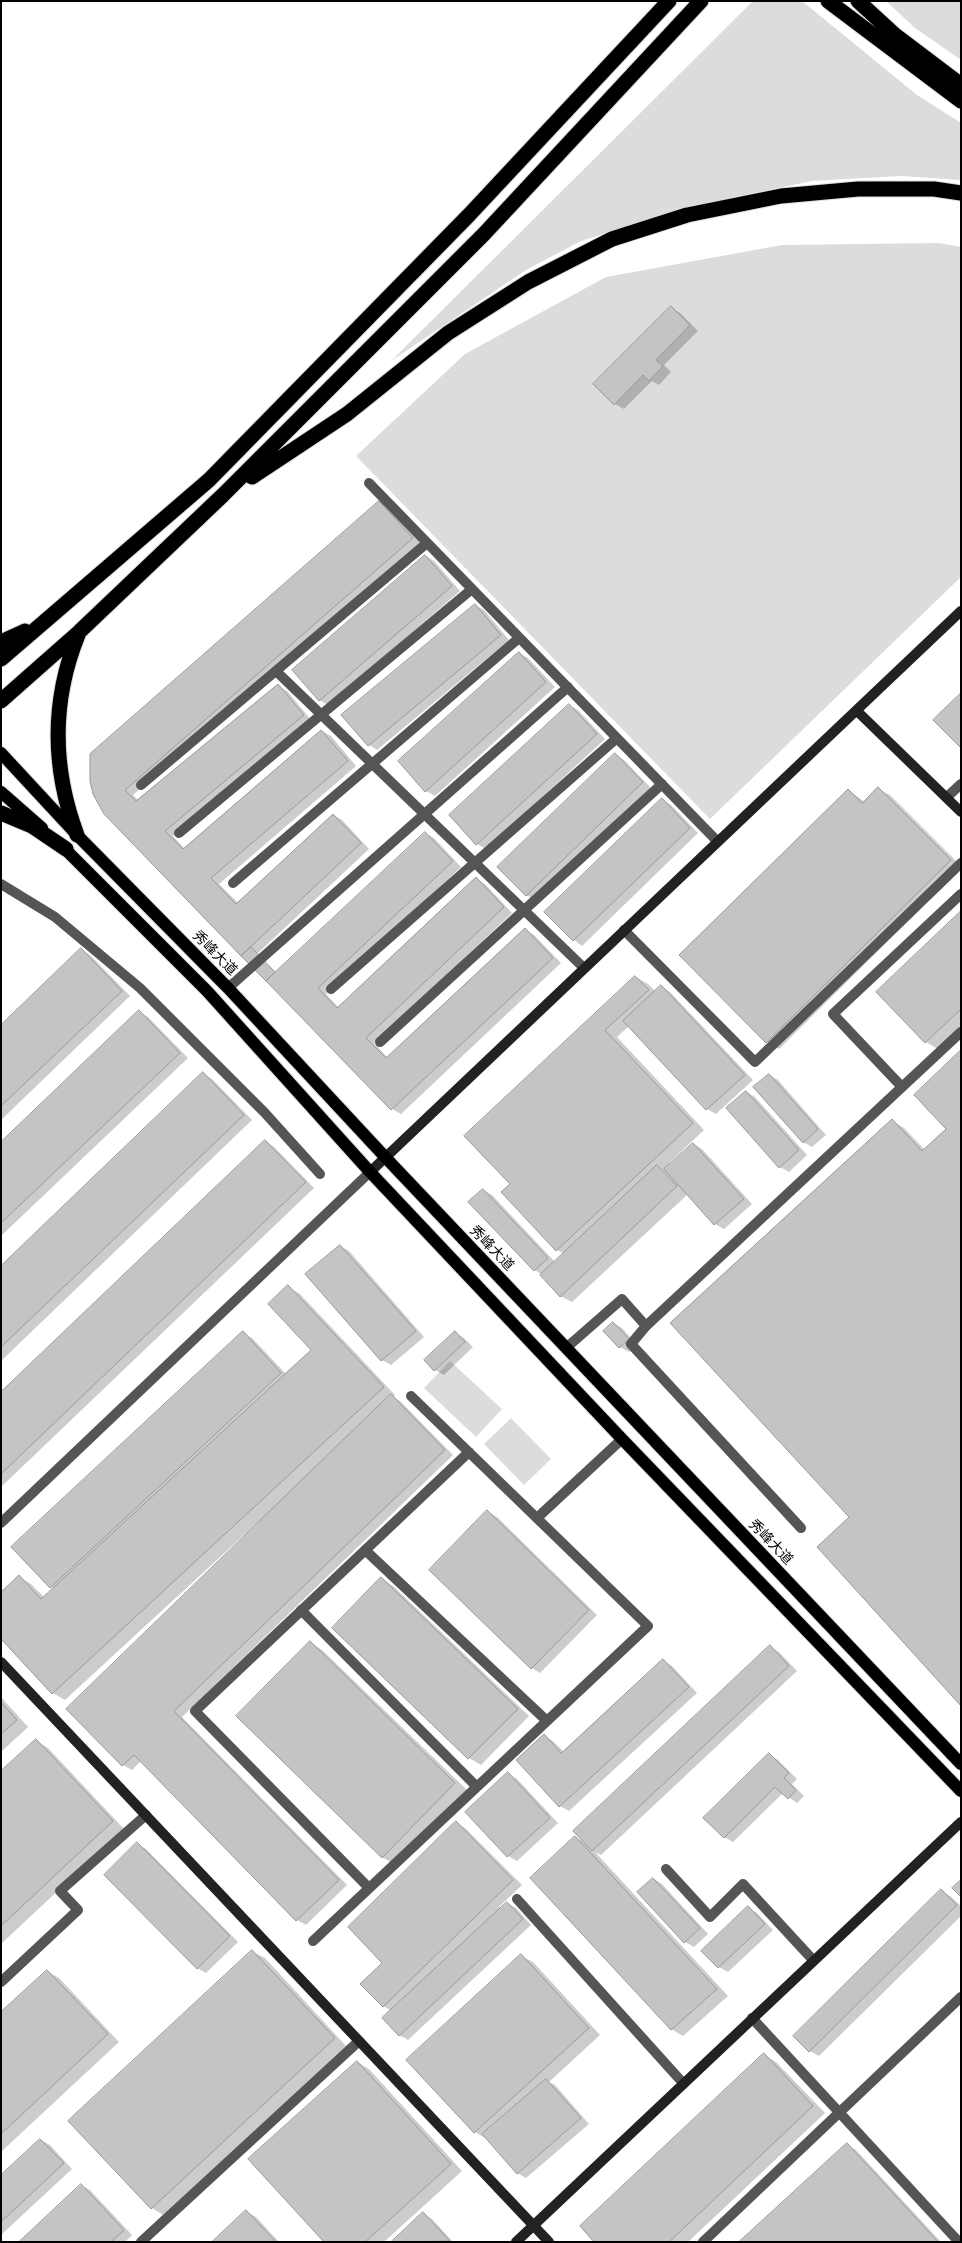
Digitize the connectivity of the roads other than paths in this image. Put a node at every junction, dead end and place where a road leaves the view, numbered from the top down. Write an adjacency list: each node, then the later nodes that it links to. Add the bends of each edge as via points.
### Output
1 (669, 1): 13 (highway, via 469,215 209,480)
2 (702, 1): 9 (highway, via 484,234)
3 (828, 1): 6 (highway)
4 (858, 1): 5 (highway, via 895,35)
5 (961, 85)
6 (961, 101)
7 (961, 193): 9 (highway, via 934,189 858,189 781,196 687,215 612,239 528,282 448,333 347,414)
8 (369, 483): 10 (street)
9 (224, 496): 14 (highway)
10 (428, 543): 11 (street); 18 (street)
11 (472, 589): 15 (street); 22 (street)
12 (961, 611): 21 (street)
13 (47, 618): 16 (highway); 17 (highway)
14 (79, 632): 20 (highway); 35 (highway, via 60,695 57,739 62,788)
15 (519, 638): 19 (street); 25 (street)
16 (1, 642)
17 (1, 659)
18 (276, 671): 22 (street); 28 (street)
19 (568, 687): 23 (street); 33 (street)
20 (1, 701)
21 (857, 711): 30 (street); 36 (street)
22 (321, 714): 25 (street); 34 (street)
23 (617, 738): 26 (street); 39 (street)
24 (1, 753): 35 (main road, 秀峰大道)
25 (372, 763): 33 (street); 40 (street)
26 (662, 784): 36 (street); 43 (street)
27 (961, 784): 30 (street)
28 (141, 786)
29 (1, 792): 37 (main road)
30 (947, 797): 31 (street)
31 (961, 812)
32 (1, 813): 37 (highway, via 32,826)
33 (424, 814): 39 (street); 46 (street)
34 (179, 833)
35 (77, 835): 46 (main road, 秀峰大道)
36 (717, 842): 44 (street)
37 (66, 849): 52 (main road, via 207,991)
38 (961, 862): 44 (street, via 755,1062)
39 (475, 863): 43 (street); 47 (street)
40 (233, 883)
41 (1, 884): 53 (street, via 56,917 140,988 265,1113)
42 (961, 894): 50 (street, via 833,1014)
43 (524, 910): 45 (street); 49 (street)
44 (624, 930): 45 (street)
45 (584, 968): 51 (street)
46 (228, 988): 51 (main road, 秀峰大道)
47 (331, 989)
48 (961, 1032): 50 (street)
49 (380, 1042)
50 (902, 1087): 54 (street)
51 (386, 1158): 52 (street); 55 (main road, 秀峰大道)
52 (370, 1172): 57 (main road); 60 (street)
53 (320, 1174)
54 (646, 1326): 55 (street, via 622,1299); 61 (street, via 631,1344)
55 (566, 1348): 66 (main road, 秀峰大道)
56 (411, 1396): 58 (street)
57 (622, 1439): 59 (street); 68 (main road)
58 (469, 1452): 59 (street); 62 (street)
59 (537, 1518): 65 (street, via 648,1626)
60 (1, 1523)
61 (801, 1528)
62 (365, 1550): 63 (street); 65 (street)
63 (301, 1610): 67 (street); 72 (street, via 195,1710)
64 (1, 1662): 69 (street)
65 (547, 1721): 67 (street)
66 (961, 1764)
67 (477, 1787): 72 (street)
68 (961, 1791)
69 (146, 1815): 76 (street, via 60,1892 78,1910); 79 (street)
70 (961, 1822): 75 (street)
71 (666, 1869): 75 (street, via 710,1917 742,1884)
72 (369, 1888): 74 (street)
73 (516, 1899): 80 (street)
74 (313, 1941)
75 (813, 1960): 78 (street)
76 (1, 1982)
77 (961, 1997): 81 (street)
78 (752, 2018): 80 (street); 81 (street)
79 (359, 2041): 82 (street); 83 (street)
80 (683, 2083): 82 (street)
81 (839, 2112): 86 (street); 87 (street)
82 (533, 2226): 84 (street); 85 (street)
83 (141, 2242)
84 (516, 2242)
85 (550, 2242)
86 (703, 2242)
87 (959, 2242)

